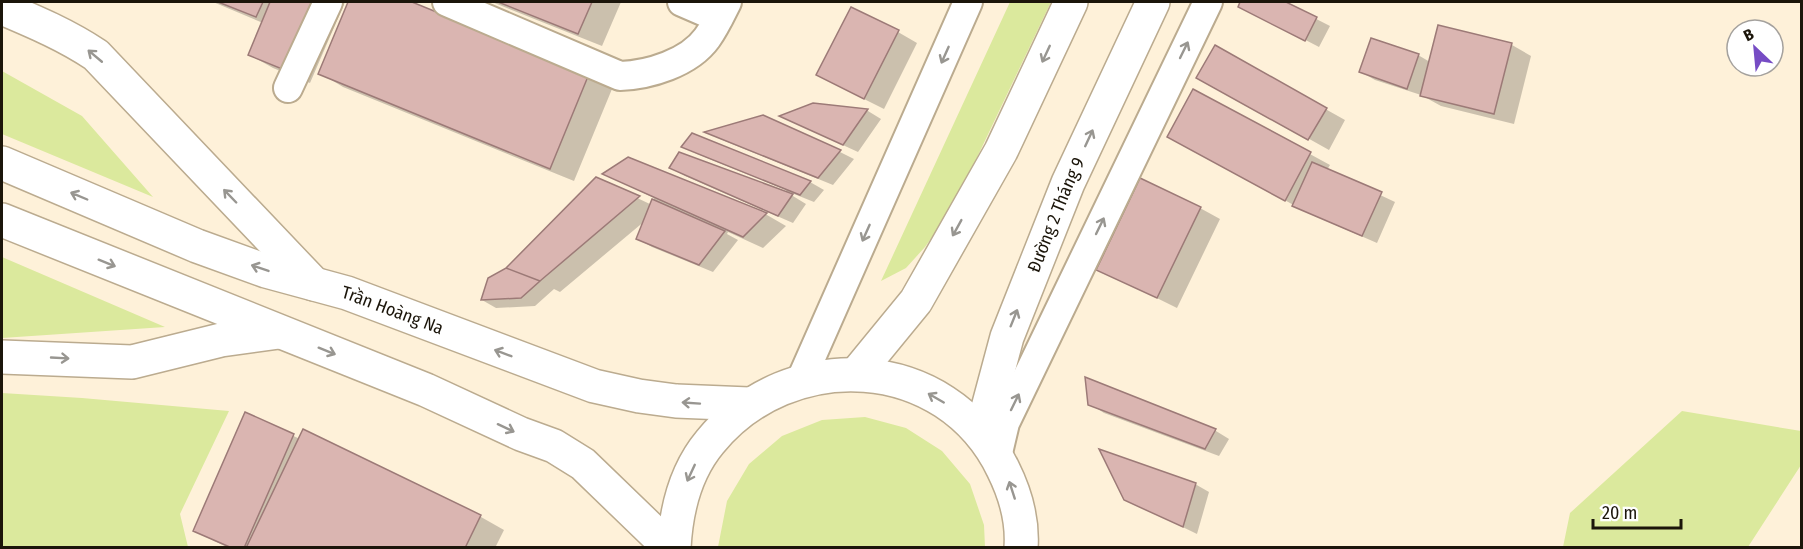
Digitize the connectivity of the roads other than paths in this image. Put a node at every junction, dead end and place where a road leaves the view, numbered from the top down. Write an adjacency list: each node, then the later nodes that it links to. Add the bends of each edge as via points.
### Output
1 (328, 2): 10 (street)
2 (447, 2): 9 (street, via 620,76 661,68 692,54 707,39)
3 (682, 2): 9 (street)
4 (968, 2): 17 (street, one-way to 17)
5 (1071, 2): 16 (main road, one-way to 16, via 1001,151 916,301)
6 (1153, 2): 19 (main road, Đường 2 Tháng 9, one-way to 6, via 1011,326 1068,183)
7 (1208, 2): 19 (street, one-way to 7, via 1005,423)
8 (2, 8): 13 (main road, one-way to 8, via 96,56 74,40)
9 (723, 10)
10 (288, 88)
11 (2, 164): 13 (main road, Trần Hoàng Na, one-way to 11, via 197,246)
12 (2, 220): 14 (main road, one-way to 14)
13 (314, 284): 18 (main road, Trần Hoàng Na, one-way to 13, via 676,401 594,386)
14 (281, 332): 15 (main road, one-way to 14, via 132,362 220,340); 21 (main road, one-way to 21, via 554,446 583,464)
15 (2, 357)
16 (857, 373): 17 (main road); 19 (main road, one-way to 16, via 961,415 938,398 913,385)
17 (801, 380): 18 (main road)
18 (749, 404): 21 (main road, one-way to 21, via 708,443 693,467 682,494)
19 (989, 446): 20 (main road, one-way to 19, via 1010,484)
20 (1024, 545)
21 (672, 548)

